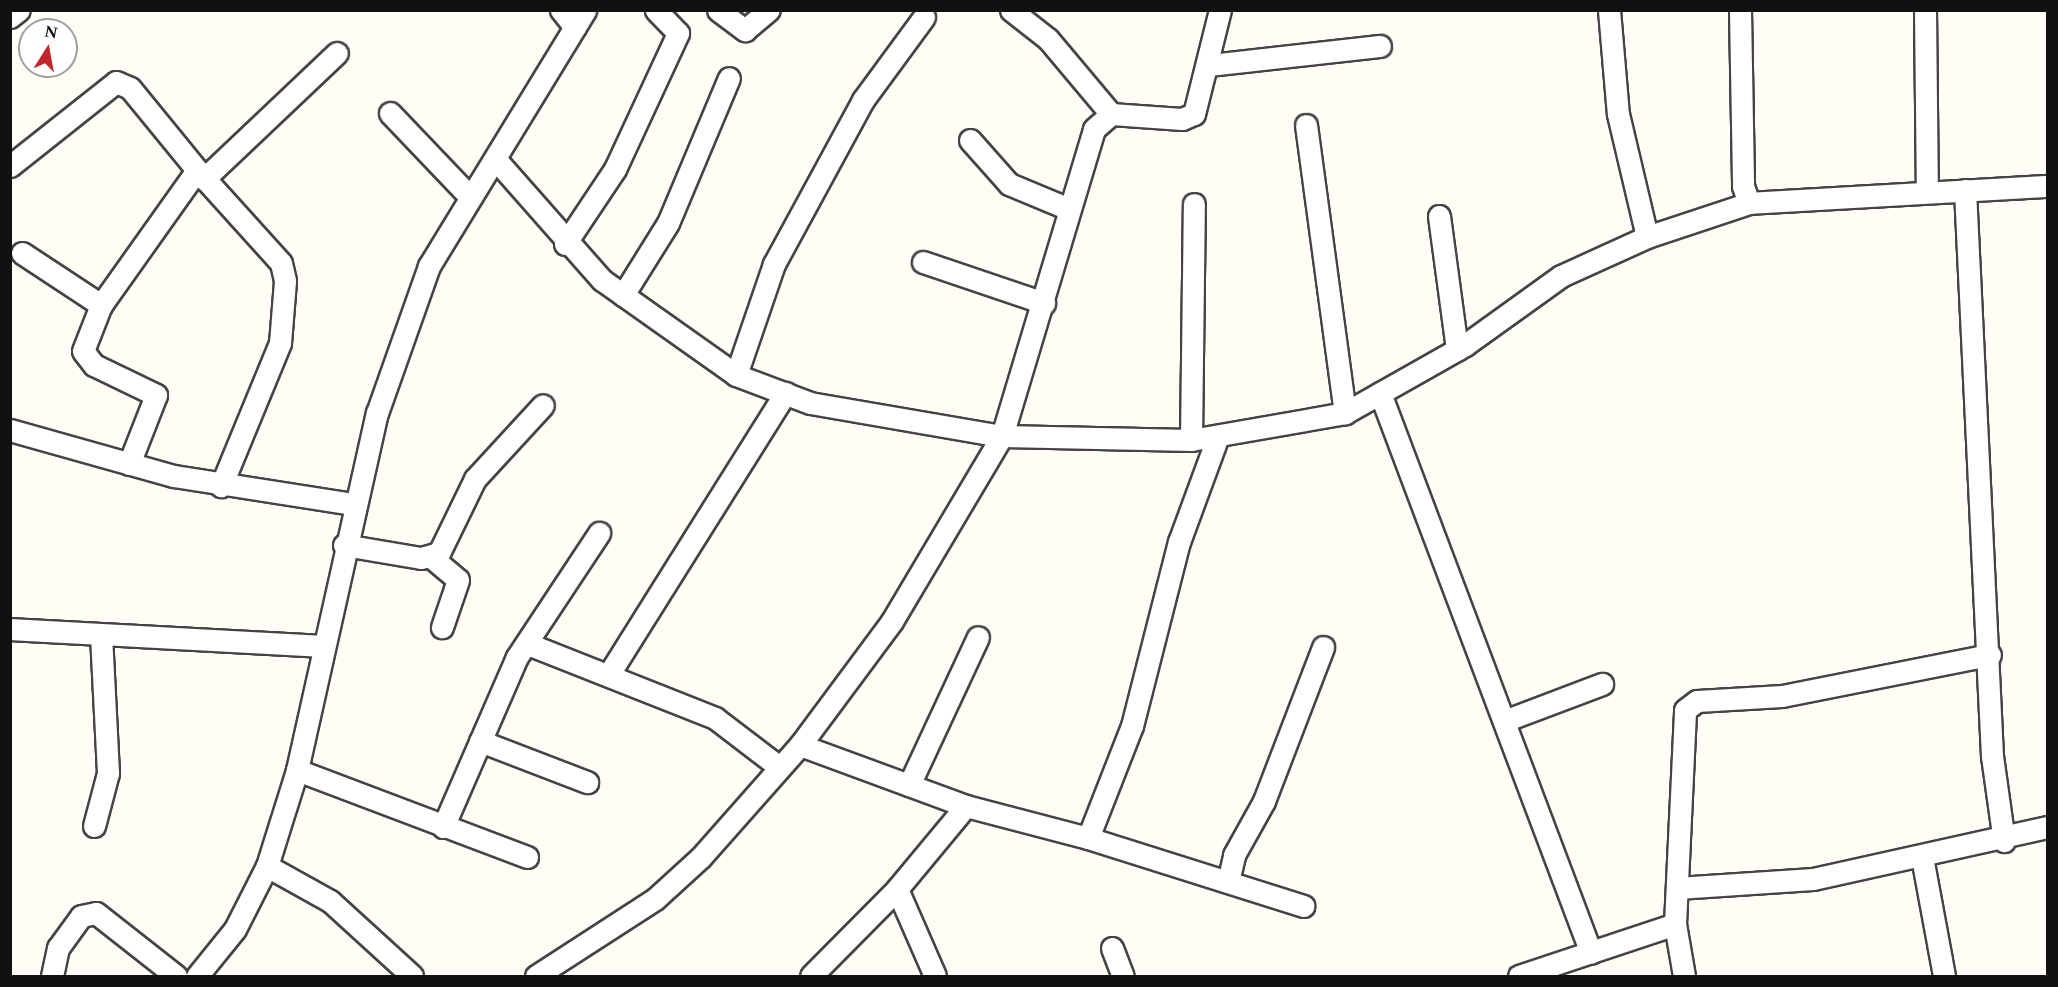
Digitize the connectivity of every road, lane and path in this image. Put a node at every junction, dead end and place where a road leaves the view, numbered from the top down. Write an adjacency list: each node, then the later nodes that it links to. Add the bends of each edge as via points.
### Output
1 (19, 10): 11 (street)
2 (561, 10): 13 (street)
3 (656, 10): 34 (street, via 678,33 615,169)
4 (718, 10): 5 (street, via 745,30)
5 (769, 10)
6 (1011, 10): 19 (street, via 1048,39)
7 (1220, 10): 16 (street)
8 (1609, 10): 33 (street, via 1618,114)
9 (1740, 10): 29 (street, via 1743,186)
10 (1925, 10): 27 (street)
11 (10, 17)
12 (924, 17): 41 (street, via 863,100 774,264)
13 (580, 19): 22 (street)
14 (1380, 46): 16 (street)
15 (337, 53): 24 (street)
16 (1210, 65): 19 (street, via 1194,114 1182,119)
17 (729, 78): 37 (street, via 663,232)
18 (390, 113): 28 (street)
19 (1112, 114): 31 (street, via 1094,129)
20 (1306, 125): 45 (street)
21 (970, 140): 31 (street, via 1009,184)
22 (497, 161): 28 (street); 34 (street)
23 (10, 166): 24 (street, via 116,82 130,88)
24 (200, 175): 39 (street); 51 (street, via 281,264 285,281 280,343)
25 (2048, 186): 26 (street)
26 (1965, 189): 27 (street); 63 (street)
27 (1927, 190): 29 (street)
28 (470, 197): 52 (street, via 429,266 399,339)
29 (1749, 203): 33 (street)
30 (1194, 204): 49 (street)
31 (1069, 209): 38 (street)
32 (1439, 216): 40 (street)
33 (1647, 237): 40 (street, via 1561,276)
34 (565, 244): 37 (street)
35 (22, 253): 39 (street)
36 (923, 262): 38 (street)
37 (624, 295): 41 (street)
38 (1044, 303): 47 (street)
39 (101, 305): 50 (street, via 85,358 156,395)
40 (1457, 350): 43 (street)
41 (736, 375): 42 (street)
42 (785, 393): 47 (street); 64 (street)
43 (1380, 393): 45 (street); 66 (street)
44 (543, 405): 55 (street, via 476,479 445,544)
45 (1345, 413): 48 (street)
46 (10, 430): 50 (street)
47 (1002, 436): 49 (street); 68 (street, via 892,621)
48 (1218, 436): 49 (street); 77 (street, via 1179,542 1132,726)
49 (1191, 440)
50 (129, 464): 51 (street)
51 (221, 486): 52 (street)
52 (353, 504): 54 (street)
53 (599, 533): 60 (street)
54 (344, 545): 55 (street); 61 (street)
55 (431, 556): 56 (street, via 458,580)
56 (442, 627)
57 (10, 629): 58 (street)
58 (101, 637): 61 (street); 74 (street, via 108,773)
59 (978, 637): 72 (street)
60 (528, 644): 64 (street); 67 (street, via 517,657)
61 (323, 646): 70 (street)
62 (1323, 647): 82 (street, via 1264,801 1234,855)
63 (1990, 655): 78 (street, via 1992,756); 83 (street, via 1782,696 1690,705 1682,737)
64 (609, 674): 69 (street, via 735,728)
65 (1602, 684): 66 (street)
66 (1504, 722): 88 (street)
67 (480, 741): 71 (street); 75 (street)
68 (800, 745): 69 (street); 72 (street)
69 (779, 767): 94 (street, via 701,857 655,899)
70 (297, 770): 75 (street); 81 (street)
71 (587, 782)
72 (909, 785): 73 (street)
73 (966, 806): 77 (street); 84 (street)
74 (94, 826)
75 (443, 827): 79 (street)
76 (2048, 827): 78 (street)
77 (1088, 838): 82 (street)
78 (2004, 841): 80 (street)
79 (527, 857)
80 (1922, 857): 83 (street, via 1813,879); 100 (street)
81 (267, 866): 92 (street, via 235,929); 93 (street, via 330,901)
82 (1228, 882): 85 (street)
83 (1677, 888): 86 (street)
84 (897, 889): 95 (street); 96 (street)
85 (1304, 906)
86 (1675, 924): 88 (street); 99 (street)
87 (1112, 948): 97 (street)
88 (1591, 953): 89 (street)
89 (1561, 970): 98 (street)
90 (52, 976): 91 (street, via 58,948 81,916 96,913)
91 (176, 976)
92 (197, 976)
93 (412, 976)
94 (536, 976)
95 (811, 976)
96 (935, 976)
97 (1123, 976)
98 (1520, 976)
99 (1684, 976)
100 (1944, 976)

